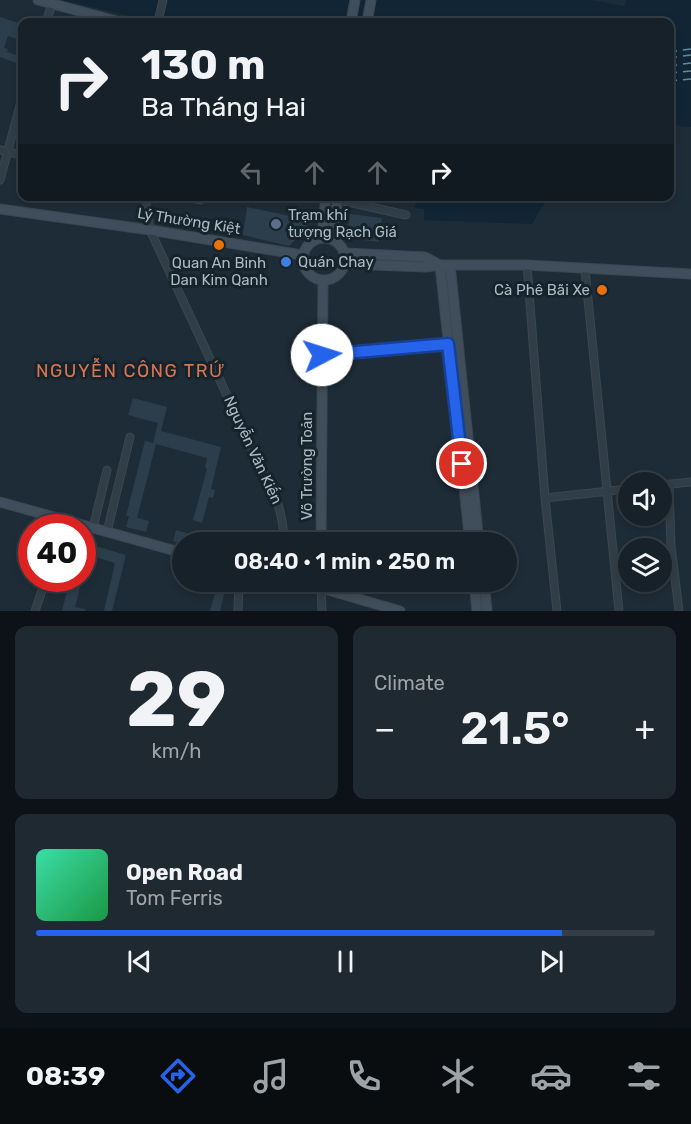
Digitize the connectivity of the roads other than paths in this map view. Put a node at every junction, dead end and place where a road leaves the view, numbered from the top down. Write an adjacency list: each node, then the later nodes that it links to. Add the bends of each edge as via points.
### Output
1 (38, 0): 5 (street)
2 (163, 0): 8 (street)
3 (355, 0): 9 (street)
4 (371, 0): 10 (street)
5 (52, 4): 6 (street); 7 (street)
6 (47, 18)
7 (105, 18)
8 (159, 18)
9 (352, 18)
10 (368, 18)
11 (18, 110): 12 (street)
12 (4, 151): 13 (street)
13 (0, 180)
14 (146, 201): 20 (street, Nguyễn Văn Kiến)
15 (326, 201): 21 (street)
16 (337, 201): 22 (street)
17 (349, 201): 19 (street)
18 (0, 209): 20 (street, Lý Thường Kiệt)
19 (406, 215)
20 (150, 230): 24 (street, Lý Thường Kiệt); 48 (street, Nguyễn Văn Kiến, via 278,500)
21 (322, 237): 22 (street); 24 (street, via 309,243)
22 (335, 240): 23 (street)
23 (345, 253): 25 (street); 26 (street, via 424,257)
24 (302, 255): 31 (street, via 309,275)
25 (345, 264): 26 (street); 31 (street, via 337,276)
26 (440, 265): 27 (street); 32 (street)
27 (450, 265): 28 (street); 35 (street)
28 (527, 265): 29 (street); 41 (street)
29 (585, 269): 30 (street); 40 (street)
30 (691, 274)
31 (323, 280): 33 (street, Võ Trường Toản)
32 (448, 344): 33 (street); 35 (street)
33 (322, 355): 49 (street, Võ Trường Toản)
34 (130, 437): 47 (street)
35 (464, 444): 50 (street); 51 (street)
36 (107, 470): 44 (street)
37 (691, 482): 38 (street)
38 (672, 484)
39 (618, 490): 40 (street)
40 (606, 491): 41 (street); 66 (street)
41 (545, 498): 65 (street)
42 (0, 502): 43 (street)
43 (36, 514)
44 (96, 516)
45 (669, 526): 67 (street)
46 (96, 529): 47 (street)
47 (107, 532): 52 (street)
48 (284, 532)
49 (321, 532)
50 (469, 532)
51 (477, 532)
52 (172, 550)
53 (42, 592): 59 (street)
54 (239, 592): 60 (street)
55 (321, 592): 61 (street)
56 (342, 592): 62 (street)
57 (475, 592): 63 (street)
58 (485, 592): 64 (street)
59 (35, 611)
60 (238, 611)
61 (322, 611)
62 (400, 611)
63 (477, 611)
64 (487, 611)
65 (557, 611)
66 (619, 611)
67 (679, 611)

